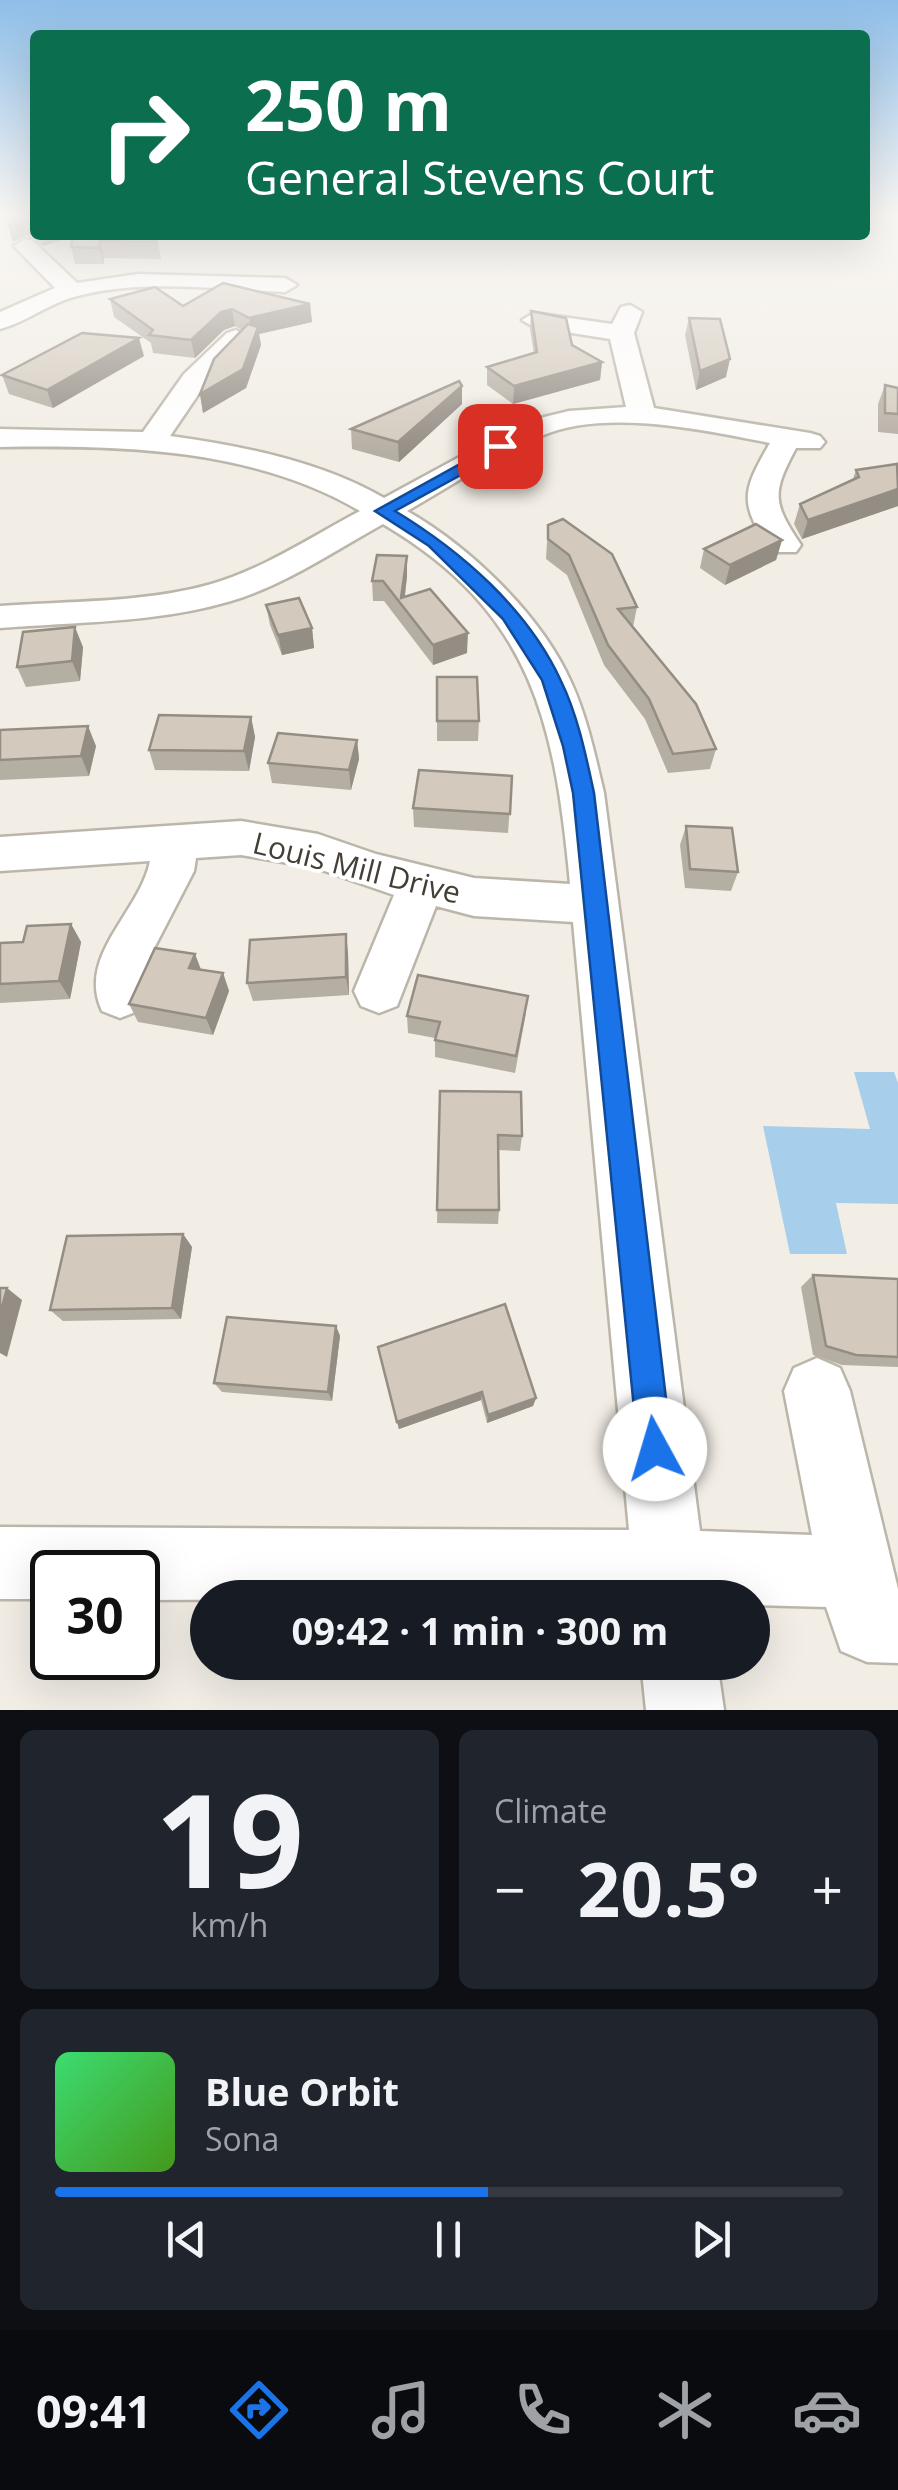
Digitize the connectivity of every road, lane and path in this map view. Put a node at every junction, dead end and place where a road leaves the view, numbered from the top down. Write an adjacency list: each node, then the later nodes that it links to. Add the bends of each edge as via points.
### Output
1 (57, 295): 3 (street)
2 (534, 320): 5 (street, via 625,322)
3 (0, 322)
4 (236, 338): 7 (street, via 194,380)
5 (641, 414): 8 (street, via 580,416 534,428); 9 (street, via 798,440 760,489 761,510)
6 (0, 438): 7 (street)
7 (152, 440): 8 (street, via 272,464 334,484)
8 (383, 511): 10 (street, via 221,593 178,603); 14 (street, via 435,542 484,587 552,680 584,793)
9 (784, 545)
10 (0, 617)
11 (177, 840): 12 (street, Louis Mill Drive); 13 (street, Louis Mill Drive, via 280,843); 16 (street, via 171,871 125,957)
12 (0, 854)
13 (422, 886): 14 (street, Louis Mill Drive, via 474,897); 15 (street)
14 (595, 904): 20 (street)
15 (379, 991)
16 (120, 996)
17 (817, 1391): 22 (street)
18 (0, 1563): 19 (street)
19 (599, 1580)
20 (670, 1580)
21 (770, 1590): 22 (street)
22 (877, 1599)
23 (681, 1680): 24 (street)
24 (684, 1710)

